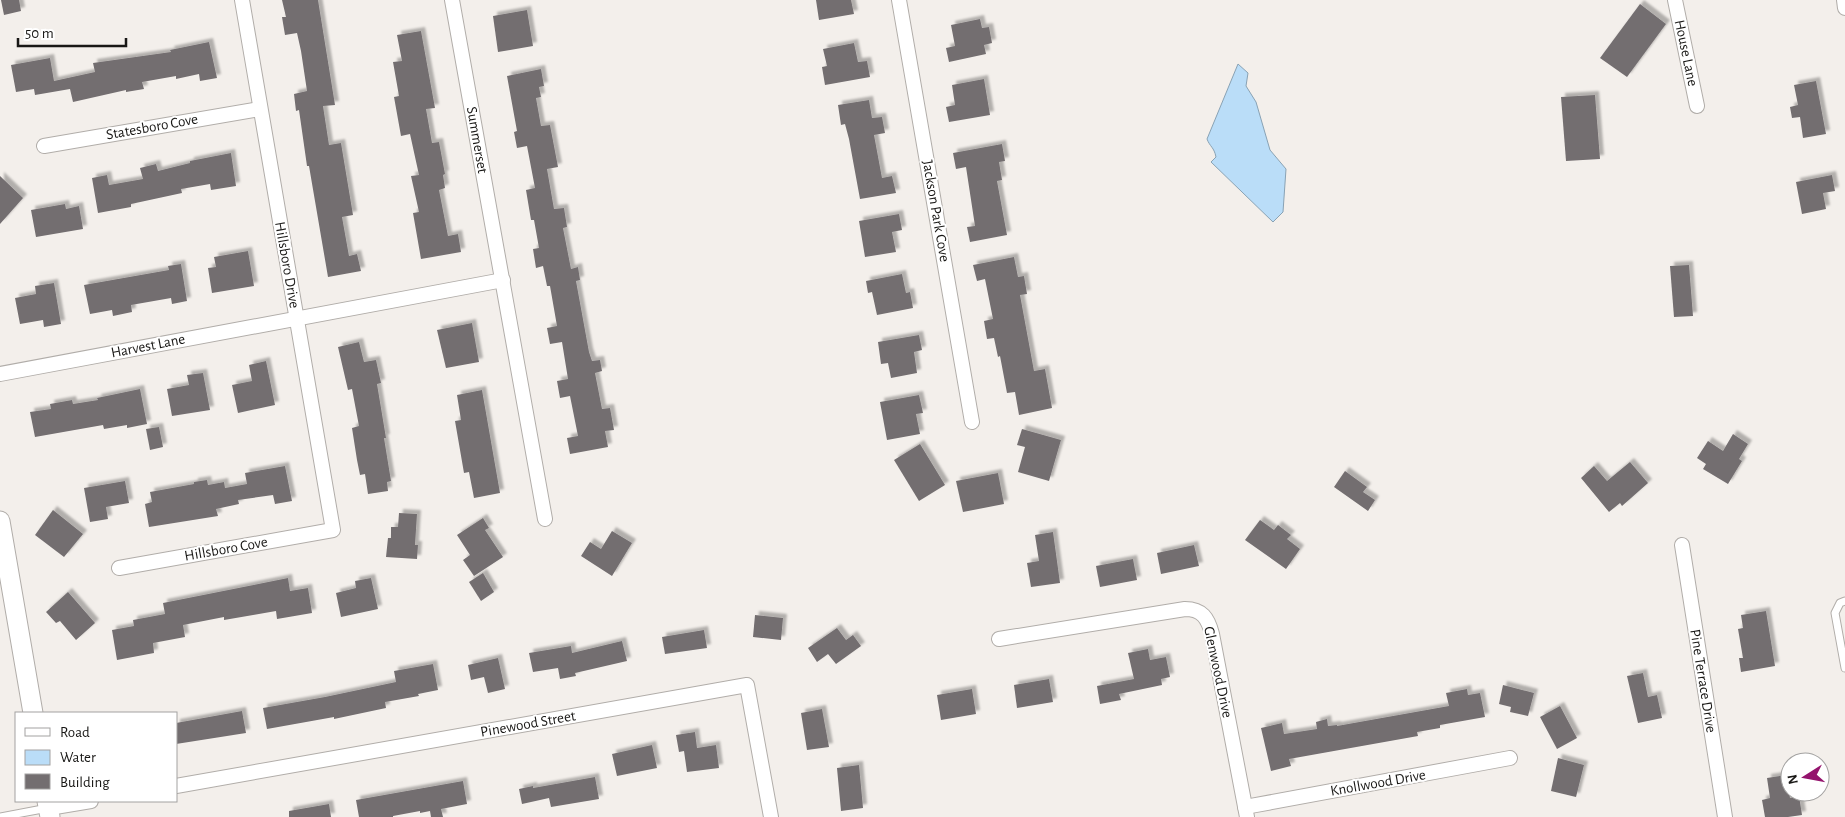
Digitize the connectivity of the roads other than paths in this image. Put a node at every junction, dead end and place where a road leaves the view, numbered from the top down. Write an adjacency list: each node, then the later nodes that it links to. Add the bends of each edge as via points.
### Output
1 (242, 0): 8 (street, Hillsboro Drive)
2 (452, 0): 10 (street, Summerset)
3 (899, 0): 13 (street, Jackson Park Cove)
4 (1675, 0): 7 (street, House Lane)
5 (1844, 0): 6 (street)
6 (1845, 8)
7 (1697, 106)
8 (260, 109): 9 (street, Statesboro Cove); 11 (street, Hillsboro Drive)
9 (44, 146)
10 (503, 280): 11 (street); 14 (street, Summerset)
11 (297, 318): 12 (street, Harvest Lane); 16 (street, Hillsboro Drive)
12 (0, 374)
13 (972, 422)
14 (545, 519)
15 (0, 521): 22 (street)
16 (334, 530): 18 (street, Hillsboro Cove)
17 (1682, 545): 30 (street, Pine Terrace Drive)
18 (119, 568)
19 (1845, 601): 21 (lane, via 1840,602 1835,613)
20 (999, 639): 27 (street, Glenwood Drive, via 1184,609 1203,614 1212,634)
21 (1845, 668)
22 (33, 712)
23 (1510, 758): 27 (street, Knollwood Drive)
24 (178, 786): 29 (street, Pinewood Street, via 747,685)
25 (86, 802): 26 (street)
26 (49, 809): 28 (lane)
27 (1246, 812)
28 (0, 817)
29 (771, 817)
30 (1725, 817)

